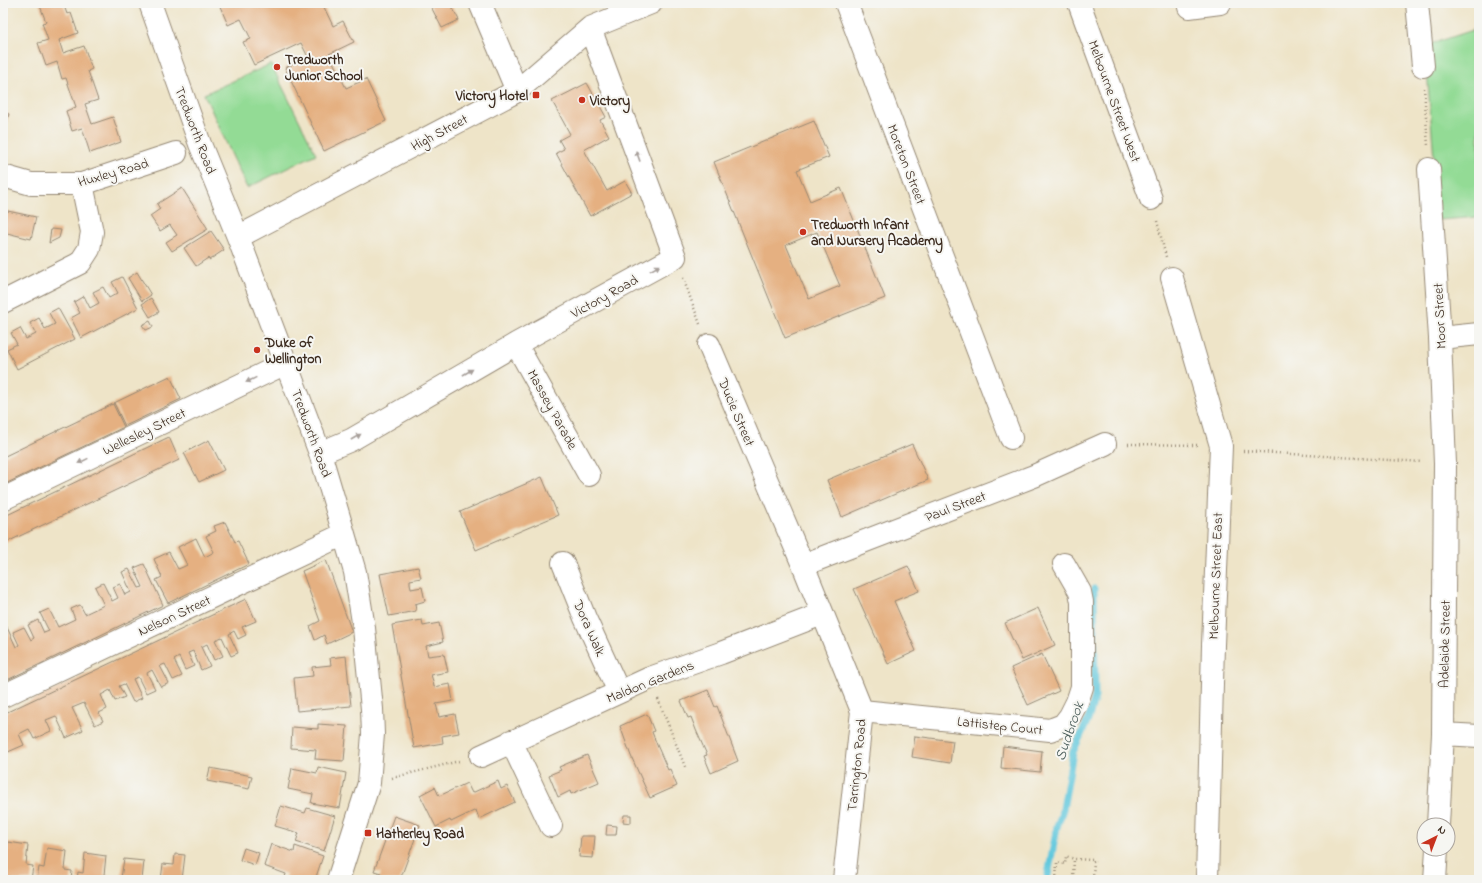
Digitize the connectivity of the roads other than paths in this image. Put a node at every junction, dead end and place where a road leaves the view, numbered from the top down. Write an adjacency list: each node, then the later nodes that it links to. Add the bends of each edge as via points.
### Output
1 (150, 3): 17 (street, Tredworth Road, via 200,144)
2 (480, 3): 11 (street)
3 (651, 3): 9 (street, High Street)
4 (846, 3): 25 (street, Moreton Street)
5 (1079, 3): 16 (street, Melbourne Street West)
6 (1220, 3): 8 (street)
7 (1416, 3): 10 (street)
8 (1189, 7)
9 (590, 28): 11 (street, High Street); 22 (street, Victory Road, one-way to 9, via 675,257)
10 (1423, 66)
11 (517, 91): 17 (street, High Street)
12 (176, 154): 15 (street, Huxley Road)
13 (1429, 169): 21 (street, Moor Street)
14 (3, 176): 15 (street, Huxley Road, via 31,184)
15 (82, 184): 19 (street, via 92,232 89,249 80,263)
16 (1151, 199)
17 (238, 237): 24 (street, Tredworth Road)
18 (1172, 278): 48 (street, Melbourne Street East, via 1221,446)
19 (3, 302)
20 (1479, 334): 21 (street)
21 (1440, 338): 28 (street, Moor Street)
22 (516, 344): 27 (street, Victory Road, one-way to 22, via 351,440); 29 (street, Massey Parade)
23 (708, 345): 34 (street, Ducie Street)
24 (286, 363): 27 (street, Tredworth Road); 30 (street, Wellesley Street, one-way to 30)
25 (1011, 438)
26 (1105, 444): 34 (street, Paul Street, via 1034,476)
27 (320, 454): 31 (street, Tredworth Road)
28 (1445, 464): 39 (street, Adelaide Street)
29 (589, 475)
30 (3, 499)
31 (344, 534): 37 (street, Nelson Street); 46 (street, Tredworth Road, via 355,572 364,628 373,734 370,783)
32 (563, 563): 36 (street, Dora Walk)
33 (1064, 564): 38 (street, Lattistep Court, via 1080,592 1082,602 1082,687 1070,716 1063,725 1050,730)
34 (803, 565): 35 (street, Tarrington Road)
35 (822, 614): 36 (street, Maldon Gardens); 38 (street, Tarrington Road)
36 (619, 692): 41 (street, Maldon Gardens)
37 (3, 696)
38 (862, 711): 47 (street, Tarrington Road)
39 (1443, 734): 40 (street); 43 (street, Adelaide Street)
40 (1479, 736)
41 (511, 741): 42 (street, Maldon Gardens); 44 (street)
42 (481, 756)
43 (1438, 817)
44 (551, 826)
45 (1436, 857): 49 (street)
46 (338, 880)
47 (844, 880)
48 (1207, 880)
49 (1435, 880)

